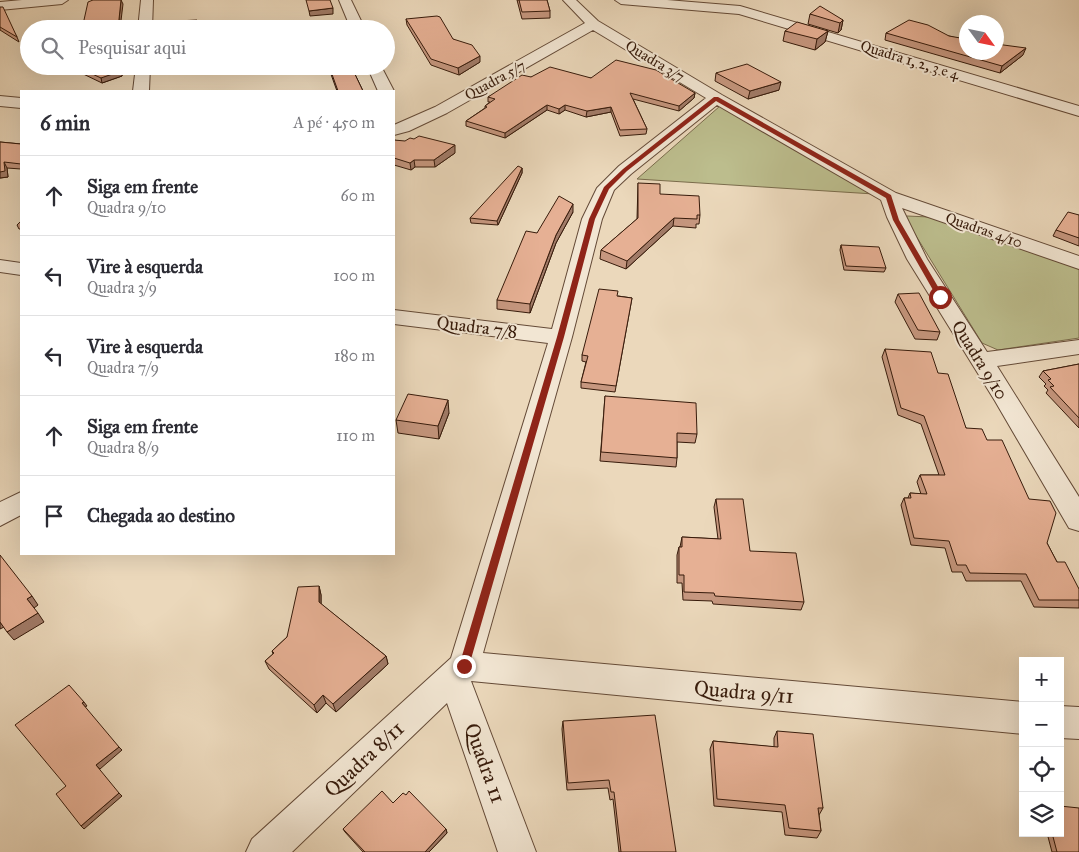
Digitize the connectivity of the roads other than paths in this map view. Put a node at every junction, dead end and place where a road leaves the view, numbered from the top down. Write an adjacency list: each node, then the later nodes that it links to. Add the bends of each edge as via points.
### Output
1 (62, 0): 7 (street)
2 (146, 0): 9 (street)
3 (344, 0): 10 (street)
4 (569, 0): 11 (street, Quadra 3/7)
5 (621, 0): 8 (street)
6 (726, 0): 8 (street)
7 (0, 6)
8 (740, 10): 19 (street, Quadra 1, 2, 3 e 4)
9 (145, 20)
10 (354, 20)
11 (594, 24): 16 (street, Quadra 3/7); 21 (street, Quadra 5/7, via 441,110)
12 (142, 75): 14 (street)
13 (378, 75): 15 (street)
14 (141, 90)
15 (386, 90)
16 (716, 98): 22 (street, Quadra 3/7); 27 (street, via 606,188 592,219)
17 (0, 101): 18 (street)
18 (20, 103)
19 (1079, 111)
20 (395, 112): 21 (street)
21 (398, 129)
22 (889, 197): 23 (street, Quadras 4/10); 29 (street, Quadra 9/10, via 896,220 940,297)
23 (1079, 263)
24 (0, 266): 25 (street)
25 (20, 269)
26 (395, 317): 27 (street, Quadra 7/8)
27 (561, 337): 33 (street)
28 (1079, 347): 29 (street)
29 (982, 360): 32 (street, Quadra 9/10)
30 (20, 503): 31 (street)
31 (0, 514)
32 (1079, 520)
33 (459, 671): 34 (street, Quadra 9/11); 37 (street, Quadra 8/11); 38 (street, Quadra 11)
34 (1019, 718)
35 (1064, 722): 36 (street)
36 (1079, 723)
37 (265, 852)
38 (517, 852)

